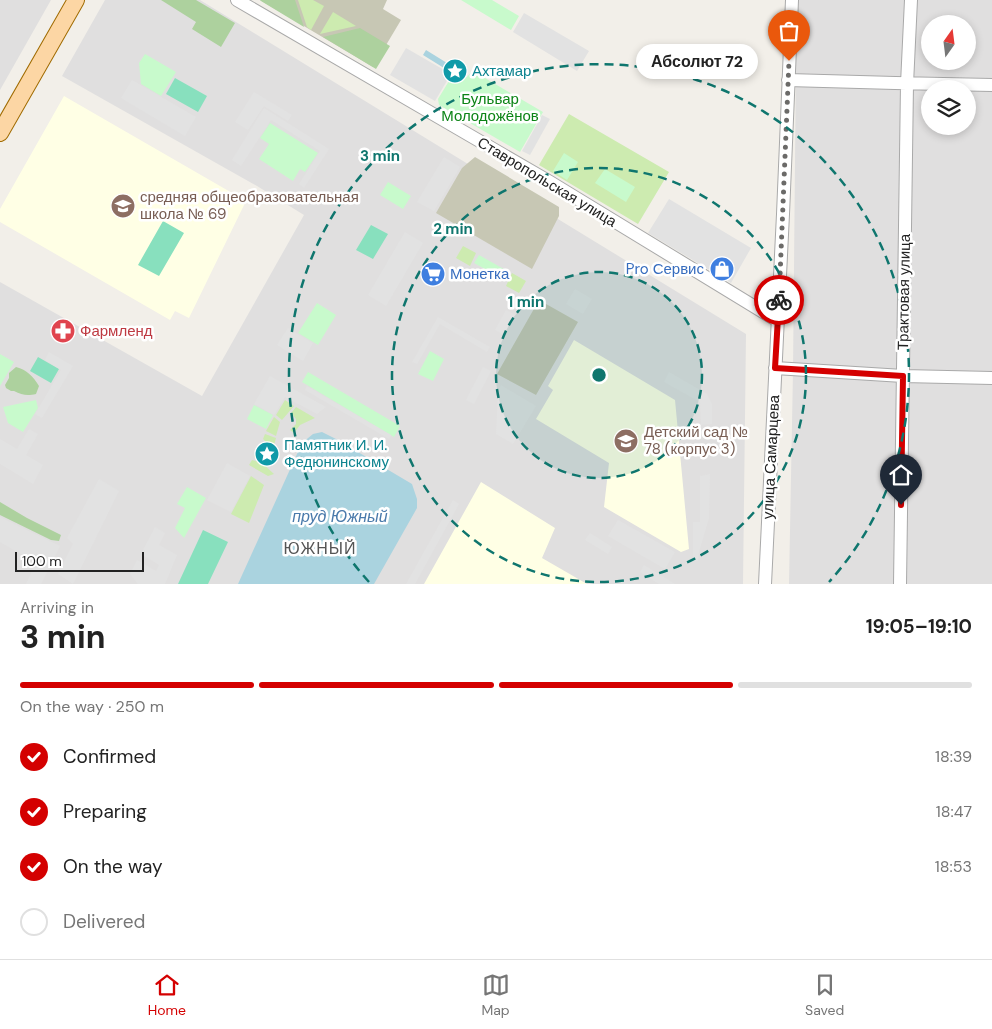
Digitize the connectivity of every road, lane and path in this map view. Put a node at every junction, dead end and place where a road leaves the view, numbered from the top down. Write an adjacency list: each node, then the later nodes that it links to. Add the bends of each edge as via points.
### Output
1 (76, 0): 8 (main road)
2 (237, 0): 9 (street, Ставропольская улица, via 550,182)
3 (792, 0): 5 (street, улица Самарцева)
4 (911, 0): 6 (street, Трактовая улица)
5 (788, 80): 6 (street); 9 (street, улица Самарцева)
6 (907, 84): 7 (street); 11 (street, Трактовая улица)
7 (992, 84)
8 (0, 133)
9 (778, 321): 10 (street, улица Самарцева)
10 (775, 368): 11 (street); 13 (street, улица Самарцева)
11 (903, 376): 12 (street); 14 (street, Трактовая улица)
12 (992, 378)
13 (765, 584)
14 (900, 584)

